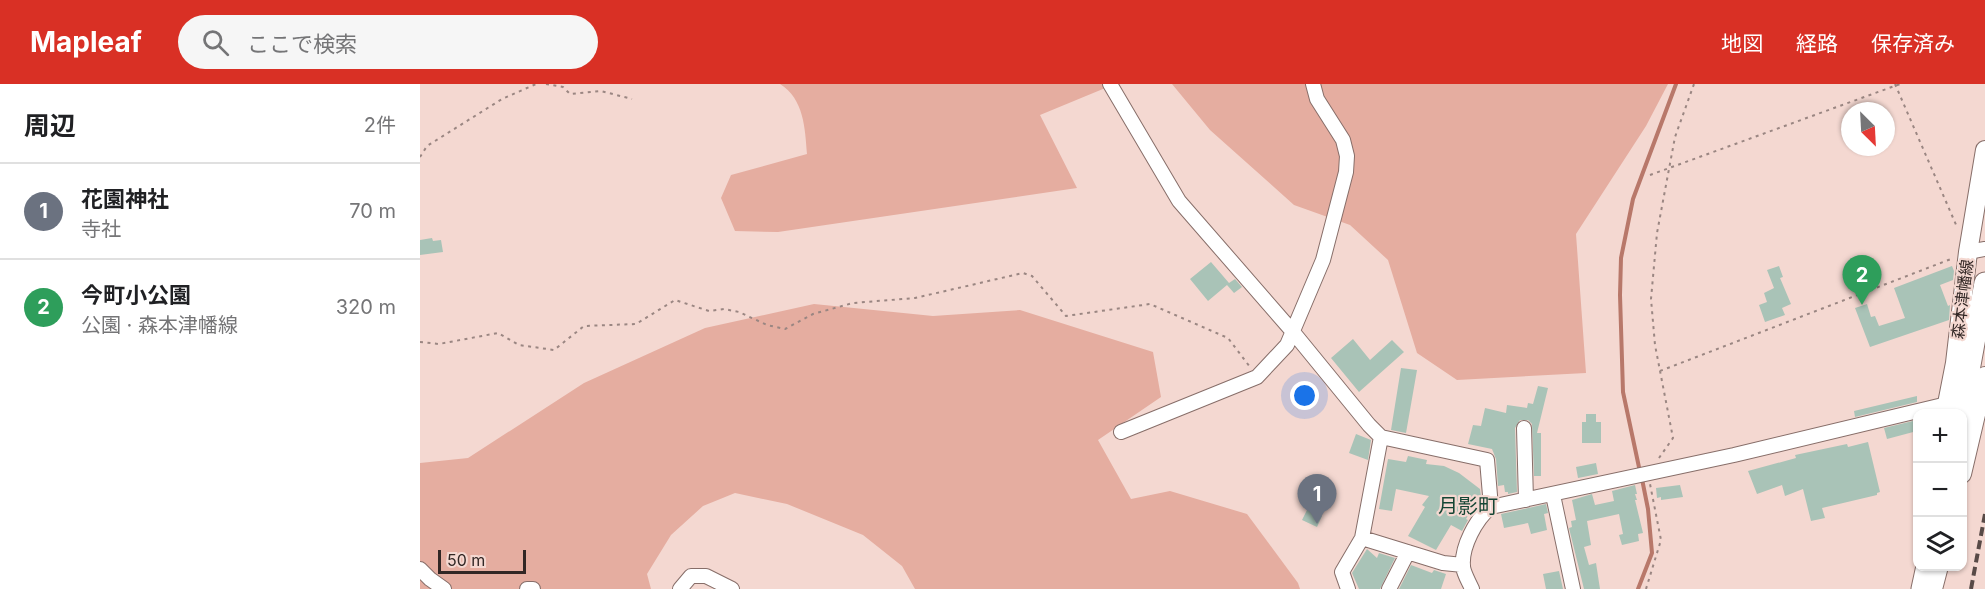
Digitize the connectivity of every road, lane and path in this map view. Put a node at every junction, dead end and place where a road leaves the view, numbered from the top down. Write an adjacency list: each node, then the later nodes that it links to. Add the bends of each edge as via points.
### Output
1 (536, 84): 9 (path, via 502,99 427,146)
2 (546, 84): 7 (path, via 563,87 570,94 602,91)
3 (1110, 84): 14 (street, via 1179,201)
4 (1313, 84): 14 (street, via 1317,99 1343,140 1346,172 1323,260)
5 (1694, 84): 10 (path)
6 (1897, 84): 10 (path); 12 (path)
7 (632, 99)
8 (1985, 150): 12 (main road, 森本津幡線)
9 (420, 157)
10 (1669, 167): 11 (path); 16 (path, via 1651,299)
11 (1650, 175)
12 (1976, 250): 16 (path); 19 (main road, 森本津幡線, via 1960,322)
13 (1985, 283): 20 (highway)
14 (1293, 332): 18 (street, via 1287,345); 24 (street)
15 (420, 342): 18 (path, via 439,344 498,333 519,345 554,350 584,326 636,324 675,300 709,311 739,312 785,329 813,314 853,303 915,298 1023,273 1032,276 1066,316 1150,304 1228,338)
16 (1659, 371): 26 (path, via 1673,438)
17 (1985, 376): 25 (main road)
18 (1257, 377): 23 (street)
19 (1951, 409)
20 (1951, 409)
21 (1913, 418): 26 (street)
22 (1524, 428): 28 (street)
23 (1121, 432)
24 (1381, 437): 29 (street, via 1487,460); 30 (street)
25 (1965, 463)
26 (1643, 475): 27 (street); 47 (path, via 1661,540)
27 (1553, 495): 28 (street); 46 (street)
28 (1526, 500): 29 (street)
29 (1491, 507): 32 (street, via 1482,514)
30 (1362, 538): 31 (street); 43 (street, via 1342,572)
31 (1408, 552): 32 (street); 44 (street)
32 (1463, 565): 45 (street)
33 (420, 569): 38 (street)
34 (1916, 571): 48 (main road)
35 (1927, 571): 49 (highway)
36 (1940, 571): 50 (main road)
37 (1942, 571): 51 (main road)
38 (444, 589)
39 (527, 589): 40 (street)
40 (533, 589)
41 (680, 589): 42 (street, via 691,576 706,576)
42 (732, 589)
43 (1348, 589)
44 (1389, 589)
45 (1472, 589)
46 (1573, 589)
47 (1646, 589)
48 (1914, 589)
49 (1922, 589)
50 (1934, 589)
51 (1946, 589)

